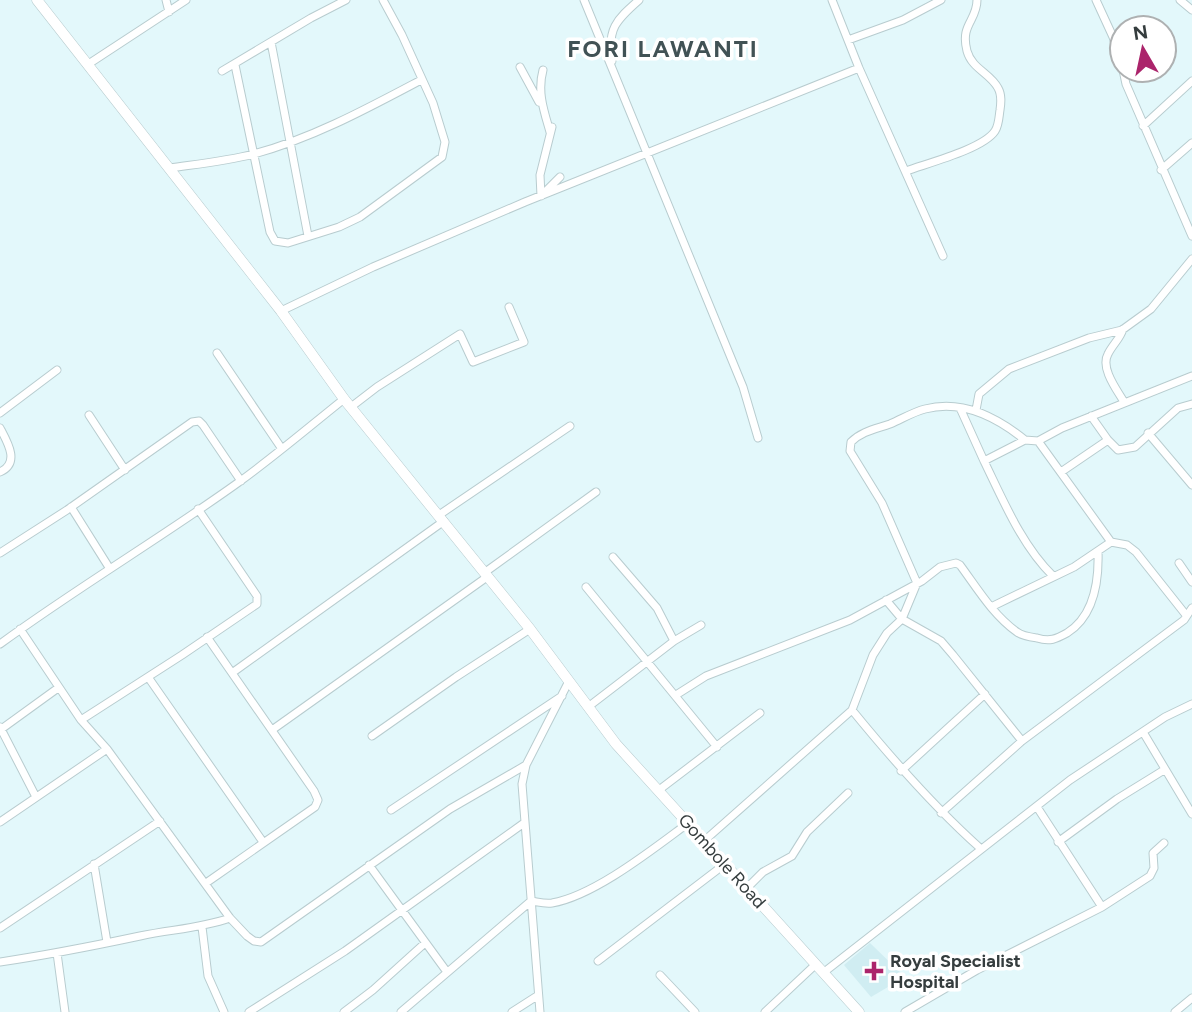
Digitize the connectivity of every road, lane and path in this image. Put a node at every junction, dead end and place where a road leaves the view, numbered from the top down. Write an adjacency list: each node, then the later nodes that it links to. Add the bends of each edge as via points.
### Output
1 (37, 0): 18 (street, Gombole Road)
2 (166, 0): 14 (street)
3 (186, 0): 14 (street)
4 (346, 0): 17 (street)
5 (383, 0): 25 (street)
6 (584, 0): 24 (street)
7 (639, 0): 24 (street, via 617,20 609,43)
8 (832, 0): 16 (street)
9 (941, 0): 16 (street)
10 (977, 0): 36 (street, via 965,38 974,65 998,88 1001,101 995,130 985,141)
11 (1096, 0): 15 (street)
12 (1180, 0): 13 (street)
13 (1192, 10)
14 (169, 12): 18 (street)
15 (1108, 25)
16 (848, 40): 21 (street)
17 (271, 42): 19 (street); 30 (street)
18 (87, 65): 34 (street, Gombole Road)
19 (235, 65): 23 (street); 32 (street)
20 (520, 67): 28 (street)
21 (859, 68): 33 (street); 36 (street)
22 (543, 70): 28 (street)
23 (222, 71)
24 (615, 76): 33 (street)
25 (421, 80): 30 (street); 39 (street, via 445,142 442,157 360,217)
26 (1192, 81): 29 (street)
27 (1126, 84): 29 (street)
28 (544, 112): 38 (street, via 552,130 540,175)
29 (1143, 126): 35 (street)
30 (290, 142): 32 (street); 39 (street)
31 (1192, 143): 35 (street)
32 (253, 154): 34 (street); 39 (street, via 275,241 288,243)
33 (649, 154): 38 (street); 60 (street, via 743,387)
34 (170, 168): 44 (street, Gombole Road)
35 (1161, 170): 40 (street)
36 (906, 171): 41 (street)
37 (560, 177): 38 (street)
38 (541, 196): 44 (street)
39 (308, 236)
40 (1192, 236)
41 (943, 256)
42 (1192, 259): 45 (street, via 1151,309)
43 (509, 307): 50 (street, via 524,342 473,362 460,334)
44 (281, 311): 50 (street, Gombole Road)
45 (1123, 328): 49 (street, via 1106,362); 53 (street, via 1009,369 979,394)
46 (217, 353): 64 (street)
47 (57, 370): 54 (street)
48 (1192, 376): 49 (street)
49 (1124, 402): 56 (street)
50 (348, 403): 64 (street); 74 (street, Gombole Road)
51 (1192, 404): 59 (street, via 1178,408)
52 (960, 408): 53 (street); 65 (street); 84 (street, via 928,408 861,433 850,445)
53 (976, 410): 61 (street)
54 (0, 413)
55 (89, 415): 66 (street)
56 (1091, 416): 62 (street); 63 (street)
57 (570, 426): 74 (street)
58 (0, 428): 67 (street, via 11,456 8,468)
59 (1148, 433): 62 (street, via 1135,447 1118,450); 70 (street)
60 (758, 438)
61 (1025, 440): 63 (street); 65 (street)
62 (1108, 440): 68 (street)
63 (1038, 441): 68 (street)
64 (282, 449): 69 (street)
65 (984, 461): 82 (street, via 1039,563)
66 (125, 470): 69 (street, via 199,421); 72 (street)
67 (0, 472)
68 (1061, 472): 75 (street)
69 (240, 481): 73 (street)
70 (1192, 485)
71 (596, 492): 81 (street)
72 (71, 508): 77 (street); 80 (street)
73 (198, 509): 80 (street); 93 (street, via 257,596 257,604)
74 (442, 518): 81 (street, Gombole Road); 97 (street)
75 (1111, 542): 76 (street); 88 (street, via 1136,552)
76 (1098, 551): 82 (street); 87 (street, via 1097,582 1088,610 1080,625 1058,638 1048,641 1018,633)
77 (0, 553)
78 (613, 557): 94 (street, via 657,608)
79 (1179, 563): 83 (street)
80 (110, 569): 91 (street)
81 (486, 575): 92 (street, Gombole Road); 110 (street)
82 (1053, 576): 87 (street)
83 (1192, 582)
84 (917, 583): 86 (street); 87 (street, via 940,567 956,563); 89 (street)
85 (586, 587): 96 (street)
86 (886, 600): 89 (street); 103 (street, via 850,621 706,676)
87 (991, 607)
88 (1189, 612): 113 (street)
89 (902, 619): 101 (street, via 940,641); 106 (street, via 876,649)
90 (701, 625): 94 (street)
91 (20, 629): 95 (street); 100 (street)
92 (530, 629): 99 (street, Gombole Road); 112 (street)
93 (207, 637): 97 (street); 98 (street)
94 (674, 641): 96 (street)
95 (0, 644)
96 (648, 662): 103 (street); 105 (street)
97 (232, 673): 110 (street)
98 (148, 677): 108 (street); 131 (street)
99 (569, 680): 102 (street); 105 (street, Gombole Road)
100 (58, 688): 108 (street); 109 (street)
101 (985, 694): 113 (street); 118 (street)
102 (564, 695): 116 (street); 123 (street)
103 (676, 695): 114 (street)
104 (1192, 704): 111 (street)
105 (588, 707): 119 (street, Gombole Road)
106 (852, 709): 118 (street); 130 (street)
107 (760, 713): 114 (street)
108 (81, 720): 115 (street)
109 (0, 729): 121 (street)
110 (272, 730): 131 (street, via 318,800 315,807)
111 (1143, 732): 117 (street); 122 (street)
112 (372, 736)
113 (1022, 741): 124 (street)
114 (718, 747): 119 (street)
115 (107, 750): 121 (street); 126 (street)
116 (526, 765): 128 (street); 137 (street, via 450,809)
117 (1164, 770): 125 (street); 132 (street)
118 (901, 771): 124 (street)
119 (659, 790): 129 (street, Gombole Road)
120 (848, 793): 139 (street, via 807,832 792,856 763,872)
121 (36, 797): 127 (street)
122 (1037, 807): 132 (street); 134 (street)
123 (391, 810)
124 (941, 813): 134 (street)
125 (1192, 814)
126 (160, 821): 135 (street); 138 (street)
127 (0, 822)
128 (524, 823): 140 (street); 142 (street)
129 (687, 824): 130 (street, Gombole Road); 140 (street, via 582,894 549,903)
130 (704, 841): 136 (street, Gombole Road)
131 (263, 842): 138 (street)
132 (1058, 842): 141 (street)
133 (1164, 843): 141 (street, via 1153,853 1150,876)
134 (981, 848): 153 (street)
135 (94, 864): 145 (street); 146 (street)
136 (725, 864): 139 (street, Gombole Road); 149 (street)
137 (369, 865): 142 (street); 143 (street, via 261,942 247,936)
138 (206, 883): 143 (street)
139 (747, 888): 151 (street, Gombole Road)
140 (531, 901): 152 (street); 155 (street)
141 (1102, 907): 167 (street, via 965,976)
142 (401, 912): 147 (street); 159 (street)
143 (230, 918): 144 (street)
144 (202, 927): 146 (street); 158 (street, via 208,976)
145 (0, 928)
146 (107, 942): 148 (street)
147 (425, 943): 152 (street); 160 (street)
148 (57, 953): 150 (street); 157 (street)
149 (598, 961)
150 (0, 962)
151 (815, 965): 153 (street, Gombole Road); 165 (street)
152 (447, 972): 161 (street)
153 (823, 973): 166 (street, Gombole Road)
154 (660, 975): 164 (street)
155 (537, 996): 162 (street); 163 (street)
156 (1192, 998): 168 (street)
157 (65, 1012)
158 (224, 1012)
159 (249, 1012)
160 (344, 1012)
161 (401, 1012)
162 (512, 1012)
163 (540, 1012)
164 (695, 1012)
165 (765, 1012)
166 (859, 1012)
167 (905, 1012)
168 (1175, 1012)

